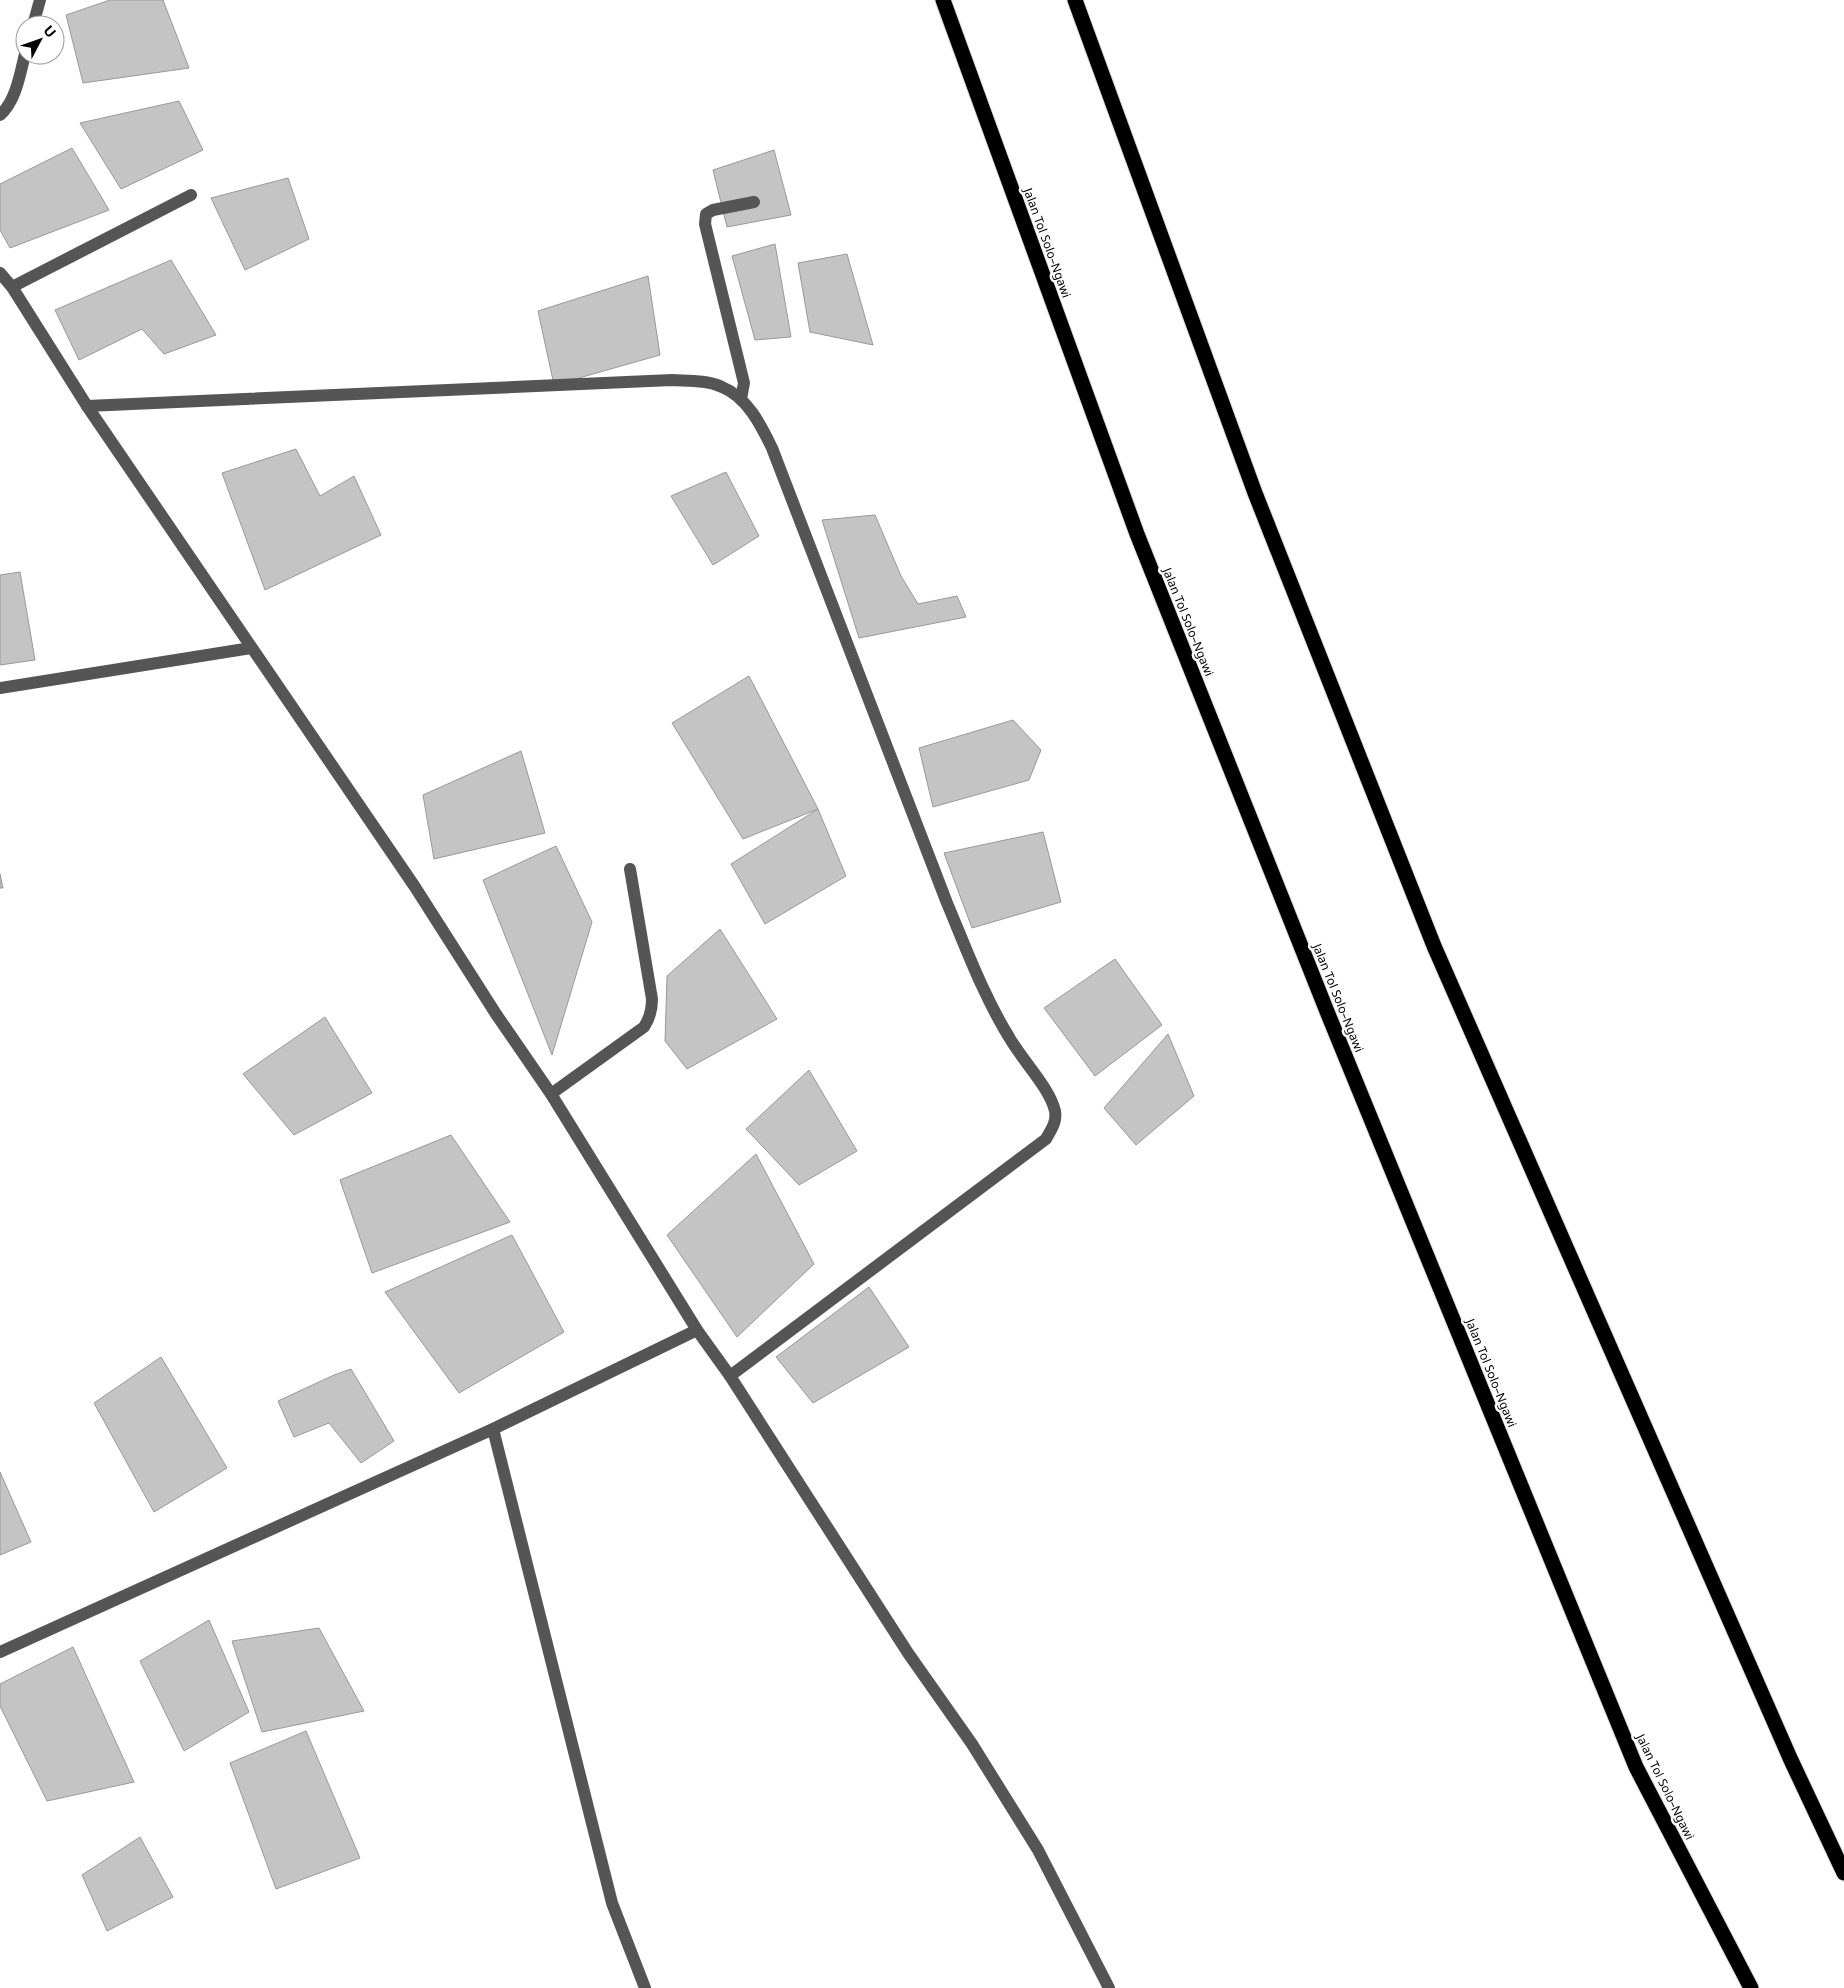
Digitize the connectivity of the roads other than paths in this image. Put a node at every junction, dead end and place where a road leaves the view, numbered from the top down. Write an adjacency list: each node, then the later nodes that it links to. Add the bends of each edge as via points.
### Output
1 (40, 0): 4 (street)
2 (942, 0): 24 (highway, Jalan Tol Solo–Ngawi, via 1137,534 1332,1023 1636,1767)
3 (1075, 0): 21 (highway, via 1254,493 1434,946 1790,1758)
4 (36, 15)
5 (22, 65): 6 (street, via 11,98)
6 (0, 115)
7 (191, 195): 10 (street)
8 (754, 202): 11 (street, via 713,210 706,214 705,224 744,382)
9 (0, 273): 10 (street)
10 (12, 288): 12 (street)
11 (741, 399): 12 (street, via 722,386 672,380); 18 (street, via 763,429 772,448 947,903 988,1001 1051,1099 1055,1113 1054,1126 1046,1139)
12 (86, 406): 13 (street)
13 (251, 648): 14 (street); 16 (street)
14 (0, 688)
15 (630, 870): 16 (street, via 652,999 649,1019 644,1027)
16 (552, 1094): 17 (street)
17 (697, 1330): 18 (street); 19 (street)
18 (730, 1376): 23 (street, via 1038,1850)
19 (493, 1429): 20 (street); 22 (street, via 612,1903)
20 (0, 1652)
21 (1844, 1873)
22 (645, 1988)
23 (1109, 1988)
24 (1751, 1988)

